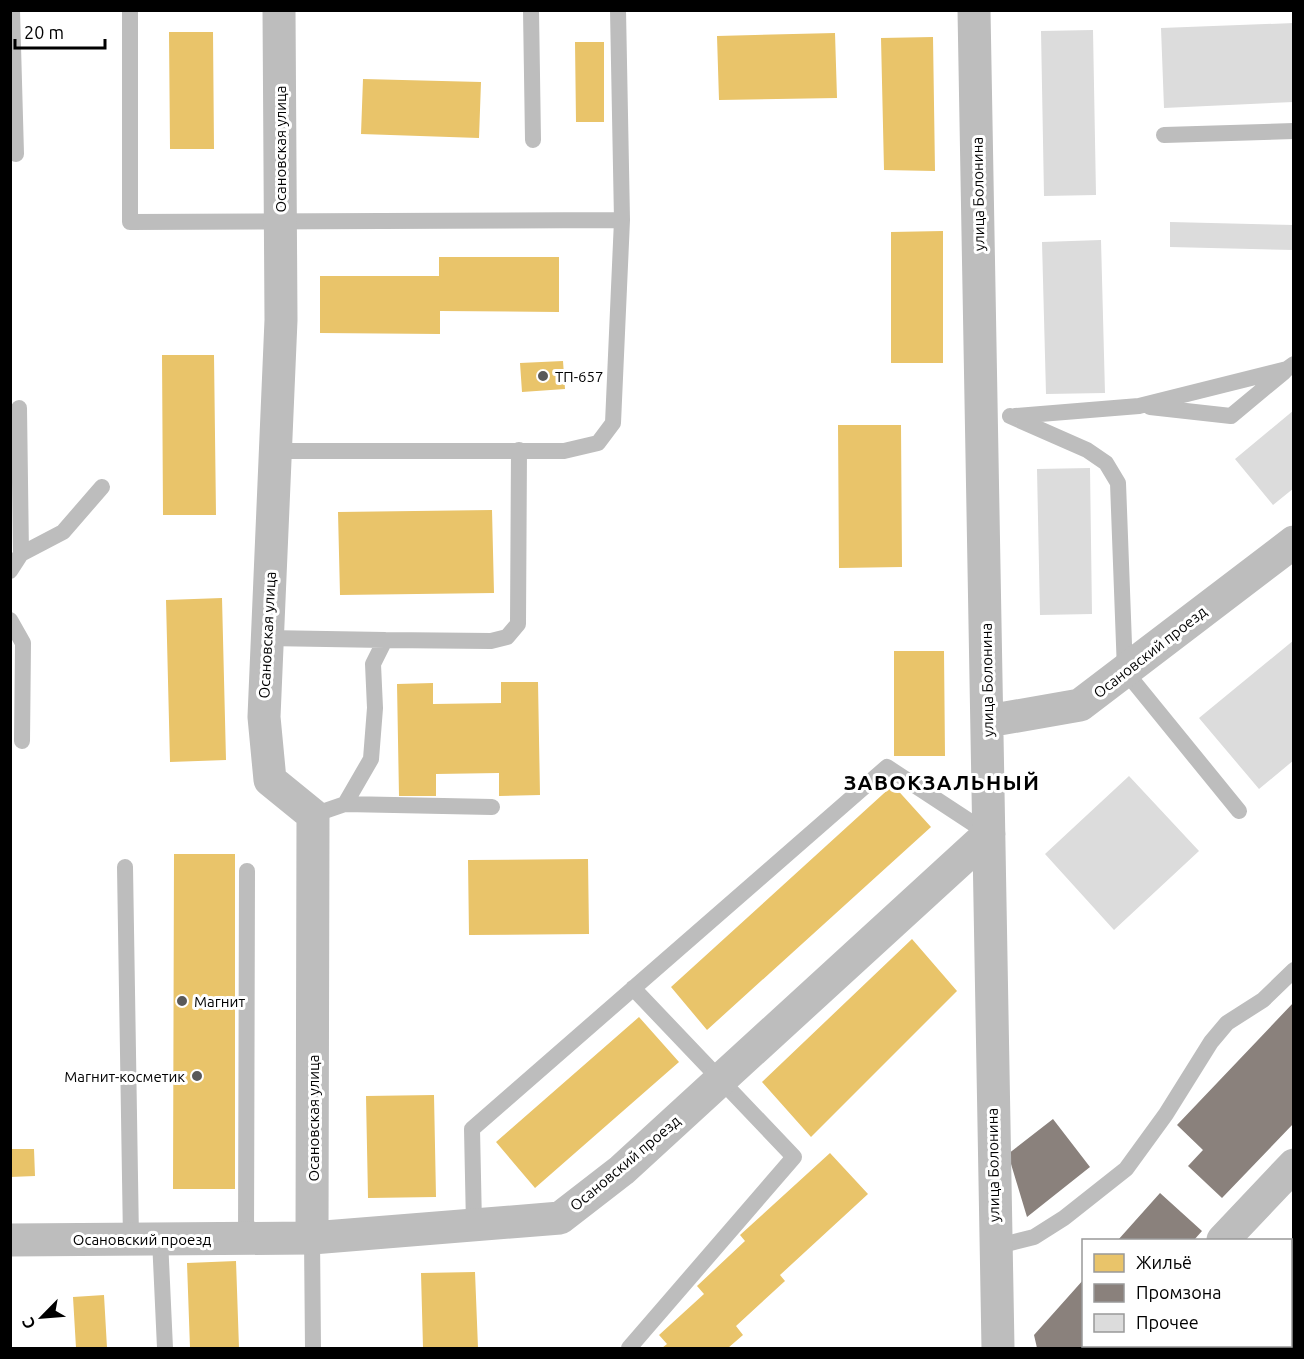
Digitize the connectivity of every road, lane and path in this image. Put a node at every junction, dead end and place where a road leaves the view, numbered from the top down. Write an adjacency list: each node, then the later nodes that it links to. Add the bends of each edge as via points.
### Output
1 (12, 10): 10 (lane)
2 (130, 10): 11 (lane, via 130,222)
3 (279, 10): 11 (street, Осановская улица)
4 (531, 10): 9 (lane)
5 (618, 10): 12 (lane)
6 (974, 10): 16 (street, улица Болонина)
7 (1293, 131): 8 (lane)
8 (1164, 135)
9 (533, 140)
10 (16, 154)
11 (280, 220): 12 (lane); 18 (street, Осановская улица, via 281,320)
12 (621, 220): 17 (lane, via 614,423 598,443 564,452)
13 (1290, 367): 14 (lane); 14 (lane, via 1231,416)
14 (1139, 406): 16 (lane)
15 (19, 408): 21 (lane)
16 (996, 414): 26 (lane, via 1087,450 1106,463 1118,483); 27 (street, улица Болонина)
17 (519, 450): 18 (lane); 25 (lane, via 518,624 507,637 491,640)
18 (275, 451): 24 (street, Осановская улица)
19 (102, 487): 21 (lane, via 63,532)
20 (1293, 542): 26 (street, Осановский проезд)
21 (21, 554): 22 (lane)
22 (10, 571)
23 (10, 620): 28 (lane, via 23,643)
24 (267, 638): 25 (lane); 32 (street, Осановская улица, via 264,717 270,780)
25 (386, 640): 29 (lane, via 373,664 371,759)
26 (1125, 671): 27 (street, Осановский проезд, via 1080,705); 31 (lane)
27 (988, 722): 33 (street, улица Болонина)
28 (22, 741)
29 (345, 804): 30 (lane); 32 (lane)
30 (492, 807)
31 (1239, 811)
32 (313, 815): 41 (street, Осановская улица)
33 (989, 834): 37 (lane, via 887,767); 38 (street, Осановский проезд); 46 (street, улица Болонина)
34 (125, 867): 42 (lane)
35 (247, 871): 43 (lane)
36 (1293, 970): 46 (lane, via 1263,1000 1227,1023 1210,1042 1166,1114 1126,1169 1034,1237)
37 (633, 988): 38 (lane); 40 (lane, via 472,1129)
38 (720, 1080): 40 (street, Осановский проезд, via 622,1170 560,1218); 49 (lane, via 794,1157)
39 (1293, 1165): 44 (street)
40 (474, 1225): 41 (street, Осановский проезд)
41 (312, 1238): 43 (street, Осановский проезд); 48 (lane)
42 (146, 1239): 43 (street, Осановский проезд); 45 (street, Осановский проезд); 47 (lane)
43 (246, 1239)
44 (1224, 1239)
45 (10, 1240)
46 (995, 1247): 50 (street, улица Болонина)
47 (165, 1348)
48 (313, 1348)
49 (629, 1348)
50 (998, 1348)

